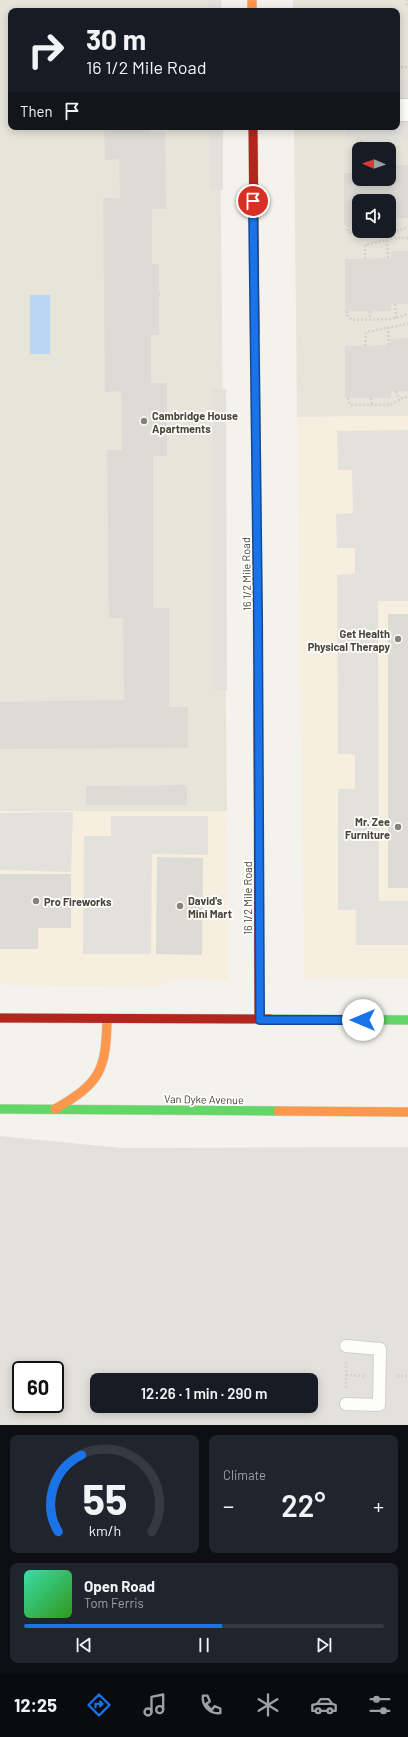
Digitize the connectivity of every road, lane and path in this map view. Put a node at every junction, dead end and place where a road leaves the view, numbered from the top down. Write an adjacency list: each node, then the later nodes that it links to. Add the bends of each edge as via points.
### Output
1 (407, 0): 2 (path)
2 (407, 5)
3 (253, 130): 30 (main road, 16 1/2 Mile Road)
4 (349, 225): 7 (path, via 348,231)
5 (408, 227): 6 (path)
6 (396, 231)
7 (352, 233)
8 (408, 238): 9 (path)
9 (387, 240): 10 (path); 11 (path, via 365,246)
10 (388, 258)
11 (365, 259)
12 (395, 304): 16 (path)
13 (347, 311): 17 (path, via 352,320)
14 (370, 311): 17 (path)
15 (408, 314): 16 (path)
16 (396, 318): 17 (path)
17 (370, 319)
18 (408, 324): 19 (path)
19 (388, 327): 20 (path, via 366,332); 21 (path)
20 (365, 346)
21 (389, 346)
22 (396, 391): 26 (path)
23 (408, 397): 26 (path)
24 (348, 398): 27 (path, via 350,405)
25 (371, 398): 27 (path)
26 (399, 400): 27 (path, via 390,405)
27 (372, 405)
28 (0, 1018): 29 (main road)
29 (107, 1019): 30 (main road); 33 (main road, via 106,1054 101,1071 92,1085)
30 (260, 1020): 31 (main road)
31 (408, 1020)
32 (0, 1109): 33 (main road, Van Dyke Avenue)
33 (55, 1109): 34 (main road, Van Dyke Avenue)
34 (408, 1112)
35 (346, 1346): 36 (lane, via 380,1349 380,1405)
36 (346, 1404)

